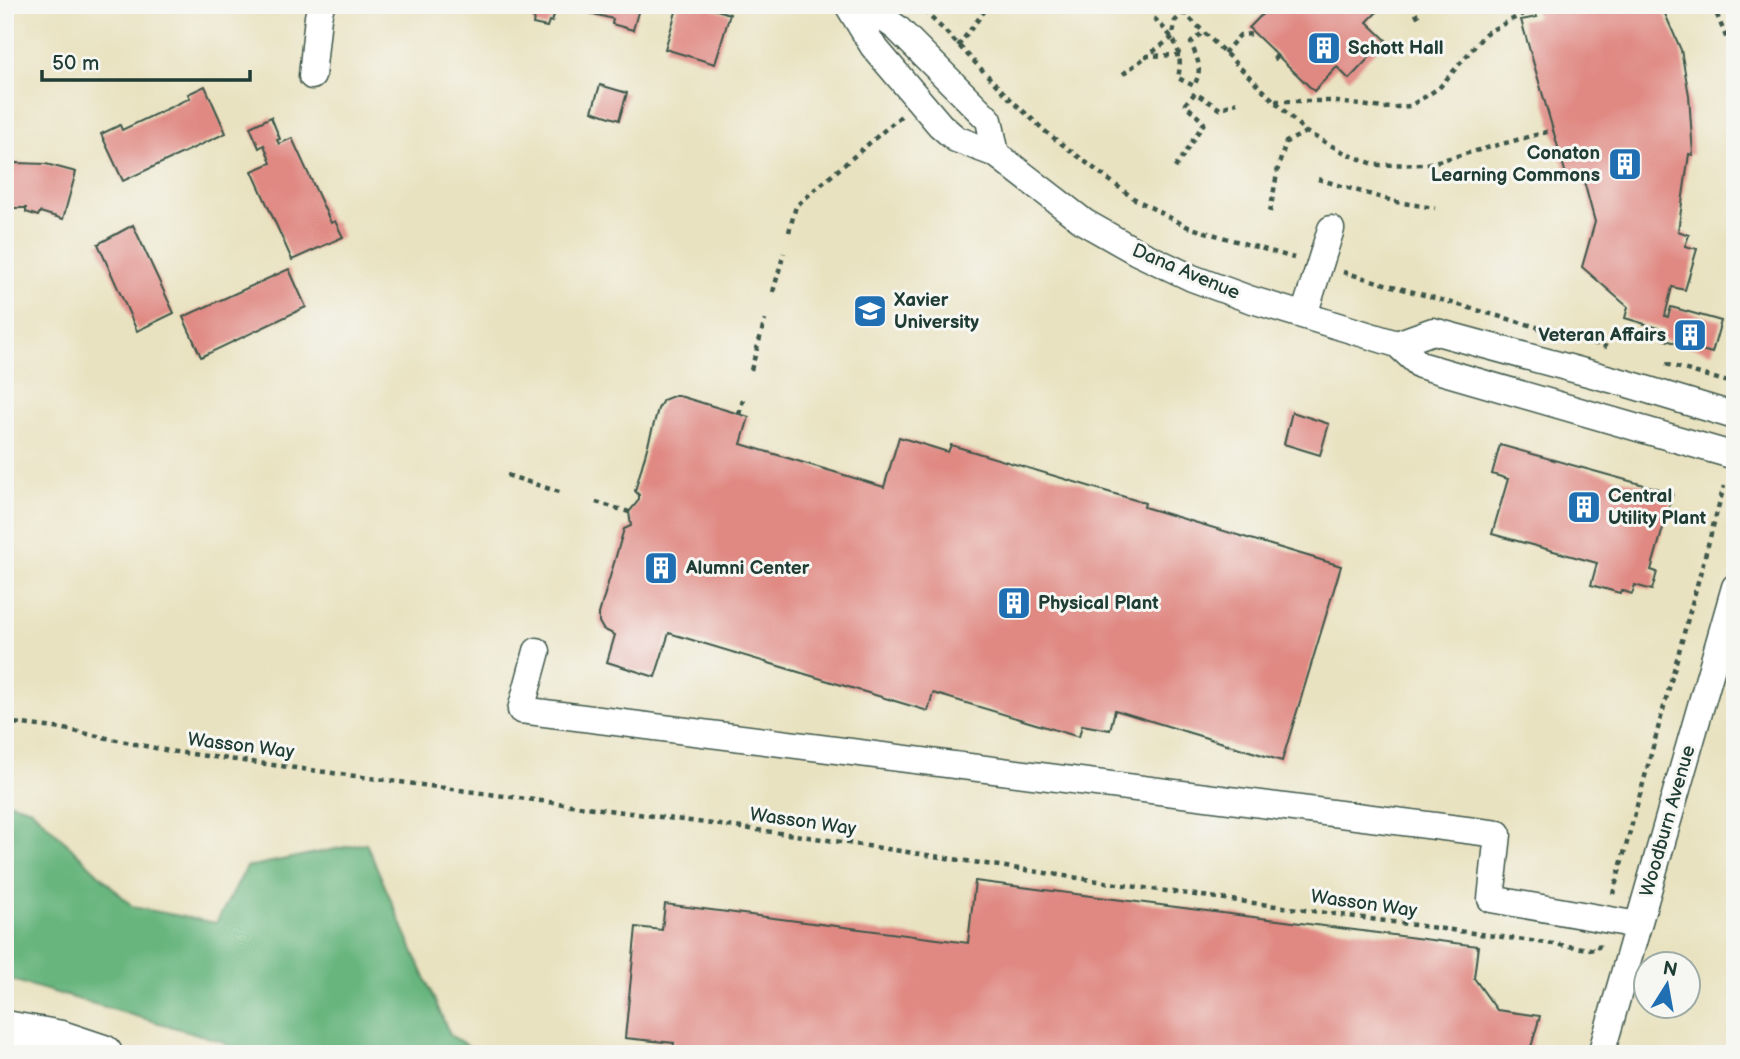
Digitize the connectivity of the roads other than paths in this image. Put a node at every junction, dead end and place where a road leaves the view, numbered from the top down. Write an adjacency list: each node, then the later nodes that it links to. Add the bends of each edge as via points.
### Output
1 (321, 5): 4 (street)
2 (848, 5): 5 (street, Dana Avenue, via 873,47 940,125 956,139)
3 (865, 5): 5 (street, via 897,28 989,120)
4 (312, 75)
5 (996, 155): 7 (street, Dana Avenue, via 1084,222 1137,252 1192,278)
6 (1331, 229): 7 (street)
7 (1304, 316): 8 (street, Dana Avenue)
8 (1397, 344): 9 (street, via 1433,331); 10 (street, Dana Avenue, via 1420,365)
9 (1735, 416)
10 (1735, 456)
11 (1735, 587): 13 (street, Woodburn Avenue)
12 (537, 651): 13 (street, via 521,710 1497,834 1491,899)
13 (1638, 925): 16 (street, Woodburn Avenue)
14 (5, 1030): 15 (highway, via 61,1040)
15 (103, 1054)
16 (1601, 1054)

